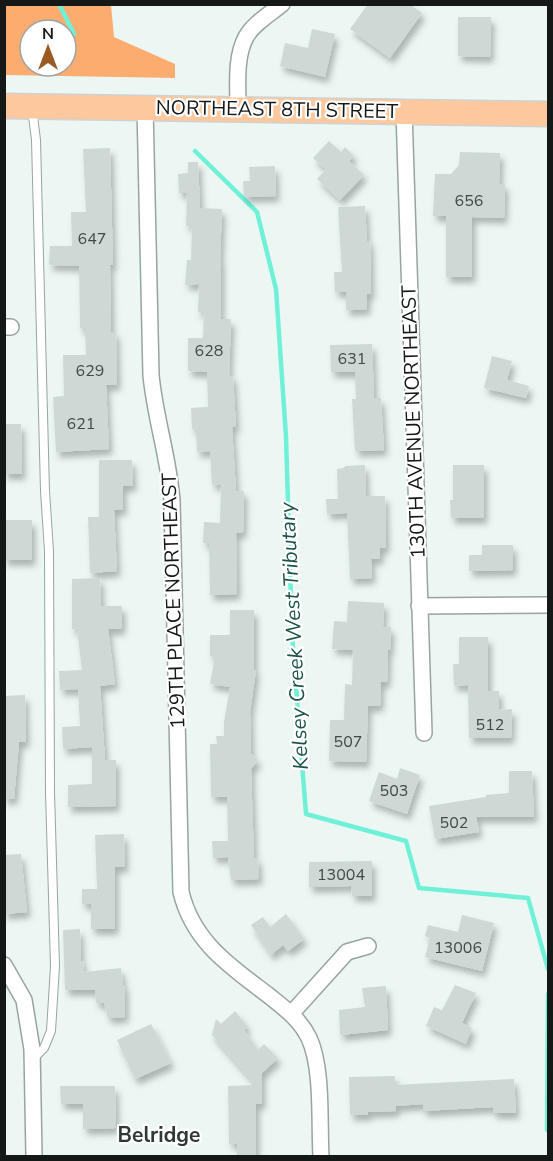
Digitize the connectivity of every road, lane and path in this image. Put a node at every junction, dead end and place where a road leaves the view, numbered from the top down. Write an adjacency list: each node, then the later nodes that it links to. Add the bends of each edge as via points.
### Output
1 (282, 4): 5 (street, via 253,27 246,38 239,59)
2 (4, 106): 3 (main road, NORTHEAST 8TH STREET)
3 (32, 106): 4 (main road, NORTHEAST 8TH STREET); 14 (lane, via 49,551 55,966 51,1031 44,1048)
4 (146, 108): 5 (main road, NORTHEAST 8TH STREET); 13 (street, 129TH PLACE NORTHEAST, via 154,406 168,461 172,501 181,892 185,910 209,947)
5 (238, 108): 6 (main road, NORTHEAST 8TH STREET)
6 (404, 111): 7 (main road, NORTHEAST 8TH STREET); 9 (street, 130TH AVENUE NORTHEAST)
7 (549, 114)
8 (549, 605): 9 (street)
9 (419, 606): 10 (street, 130TH AVENUE NORTHEAST)
10 (424, 732)
11 (368, 946): 13 (street, via 347,952)
12 (4, 965): 14 (street, via 24,1000)
13 (291, 1014): 16 (street, via 301,1024 314,1050)
14 (32, 1060): 15 (street)
15 (34, 1156)
16 (321, 1156)

